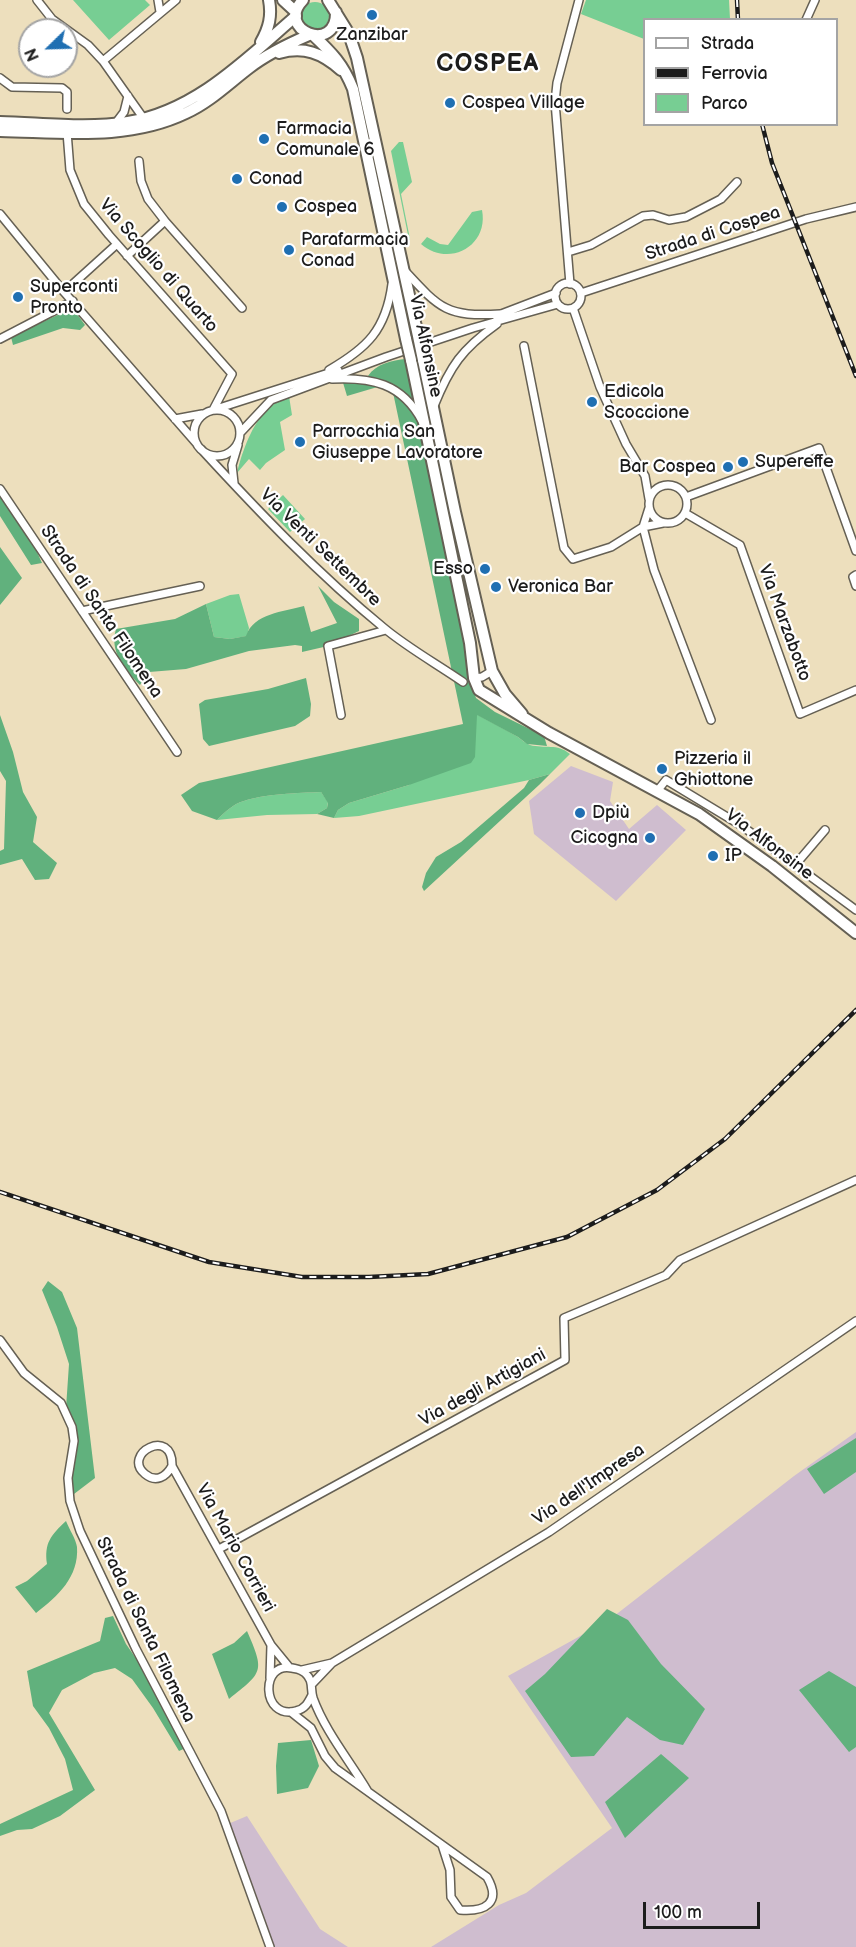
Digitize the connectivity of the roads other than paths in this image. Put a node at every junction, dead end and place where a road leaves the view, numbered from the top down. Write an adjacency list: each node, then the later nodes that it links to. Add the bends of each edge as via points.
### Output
1 (37, 0): 16 (street, via 52,19)
2 (158, 0): 10 (street)
3 (176, 0): 10 (street)
4 (269, 0): 15 (main road, via 272,13)
5 (283, 0): 12 (main road, Via Alfonsine)
6 (303, 0): 12 (main road)
7 (328, 0): 11 (main road, Via Alfonsine)
8 (579, 0): 32 (street, via 555,102)
9 (815, 0): 13 (street)
10 (160, 12): 16 (street)
11 (336, 12): 14 (main road, via 330,30); 34 (main road, Via Alfonsine, via 357,58)
12 (296, 14): 14 (main road, Via Alfonsine, via 298,25); 15 (main road)
13 (807, 18)
14 (311, 35): 15 (main road); 18 (main road, Via Alfonsine, via 336,57)
15 (261, 52): 18 (main road, via 317,52 343,72); 21 (main road, via 183,104); 25 (main road, via 207,101 169,120 123,132)
16 (103, 61): 19 (street)
17 (0, 78): 20 (street, via 12,87 62,88 67,92)
18 (353, 89): 35 (main road, Via Alfonsine)
19 (128, 96): 21 (street); 23 (street)
20 (67, 109)
21 (144, 119): 23 (main road)
22 (0, 122): 23 (main road)
23 (116, 124)
24 (0, 131): 25 (main road)
25 (67, 132): 31 (street, Via Scoglio di Quarto, via 70,170 84,204)
26 (139, 161): 30 (street, via 148,199)
27 (737, 182): 32 (street, via 721,199 686,217 669,220 643,216 591,245)
28 (856, 207): 39 (street, Strada di Cospea, via 806,219)
29 (0, 214): 37 (street, Via Venti Settembre)
30 (165, 221): 33 (street); 42 (street)
31 (117, 244): 33 (street, Via Scoglio di Quarto); 37 (street)
32 (568, 252): 36 (street)
33 (128, 256): 50 (street, Via Scoglio di Quarto, via 232,374)
34 (403, 269): 44 (street, via 436,304 453,312); 49 (main road, Via Alfonsine, bridge)
35 (393, 276): 47 (street, via 380,325 365,347); 55 (main road, Via Alfonsine, bridge)
36 (570, 284): 38 (street, via 562,285); 39 (street)
37 (64, 292): 40 (street, Via Venti Settembre)
38 (555, 293): 41 (street); 44 (street)
39 (580, 293): 43 (street)
40 (73, 302): 45 (street); 53 (street, Via Venti Settembre)
41 (558, 304): 43 (street); 44 (street)
42 (242, 308)
43 (573, 308): 59 (street, via 600,387)
44 (501, 317): 47 (street); 49 (street, via 459,356)
45 (0, 339)
46 (524, 346): 68 (street, via 564,548 573,559 611,548)
47 (322, 378): 48 (street); 55 (street, via 364,379 397,392 408,401); 56 (street, via 271,400)
48 (233, 404): 50 (street); 52 (street, Via Venti Settembre)
49 (433, 408): 75 (main road, Via Alfonsine)
50 (209, 411): 51 (street); 52 (street, via 226,411); 58 (street, via 196,423)
51 (194, 417): 53 (street); 54 (street)
52 (236, 418): 56 (street, Via Venti Settembre)
53 (175, 419): 54 (street, Via Venti Settembre)
54 (183, 427): 58 (street, Via Venti Settembre)
55 (427, 432): 76 (main road, Via Alfonsine, via 470,643)
56 (240, 433): 57 (street, Via Venti Settembre)
57 (239, 441): 58 (street, via 226,454 213,455); 60 (street, Via Venti Settembre, via 232,471)
58 (199, 447): 60 (street, Via Venti Settembre)
59 (645, 476): 61 (street); 64 (street)
60 (235, 486): 74 (street, Via Venti Settembre, via 312,565)
61 (660, 486): 63 (street, via 672,485); 64 (street)
62 (0, 489): 73 (street, Strada di Santa Filomena)
63 (686, 497): 66 (street); 69 (street, via 819,448)
64 (649, 499): 65 (street)
65 (649, 508): 67 (street); 68 (street)
66 (685, 513): 67 (street, via 676,522); 77 (street, Via Marzabotto, via 740,545 800,714)
67 (663, 523): 68 (street)
68 (643, 527): 79 (street, via 654,570)
69 (856, 551)
70 (856, 576): 72 (street)
71 (200, 586): 73 (street)
72 (856, 586)
73 (82, 611): 81 (street, Strada di Santa Filomena)
74 (386, 630): 76 (street, Via Venti Settembre); 78 (street, Via Venti Settembre, via 328,646)
75 (492, 671): 76 (street); 80 (main road, Via Alfonsine)
76 (469, 680): 80 (main road, Via Alfonsine)
77 (856, 690)
78 (341, 715)
79 (711, 720)
80 (528, 721): 82 (main road, Via Alfonsine)
81 (177, 752)
82 (658, 790): 84 (street, Via Alfonsine, via 666,780); 86 (main road, Via Alfonsine, via 772,866)
83 (825, 830): 84 (street, Via Alfonsine)
84 (796, 864): 85 (street, Via Alfonsine)
85 (856, 910)
86 (856, 933)
87 (856, 1180): 91 (street, Via degli Artigiani, via 680,1260 666,1275 564,1318 565,1360)
88 (856, 1321): 93 (street, Via dell'Impresa, via 549,1532)
89 (0, 1340): 104 (street, Strada di Santa Filomena, via 24,1373 61,1402 72,1427 74,1441 68,1478 70,1501 80,1531 135,1649 221,1811)
90 (172, 1466): 90 (street, Via Mario Corrieri, via 164,1447 149,1447 140,1458 142,1472 155,1479 168,1473); 91 (street, Via Mario Corrieri)
91 (219, 1549): 92 (street, Via Mario Corrieri)
92 (271, 1645): 94 (street, Via Mario Corrieri); 96 (street)
93 (332, 1662): 95 (street, Via dell'Impresa); 97 (street, Via dell'Impresa)
94 (289, 1667): 95 (street); 96 (street, via 278,1670)
95 (302, 1670): 97 (street)
96 (270, 1679): 99 (street, via 271,1701 279,1709)
97 (312, 1684): 98 (street)
98 (312, 1695): 99 (street, via 308,1704); 100 (street)
99 (291, 1712): 101 (street, via 311,1728)
100 (338, 1746): 101 (street); 102 (street)
101 (325, 1756): 102 (street, via 335,1768)
102 (367, 1790): 103 (street)
103 (442, 1845): 103 (street, via 450,1870 451,1897 460,1910 476,1911 487,1905 493,1895 487,1877)
104 (270, 1947)

